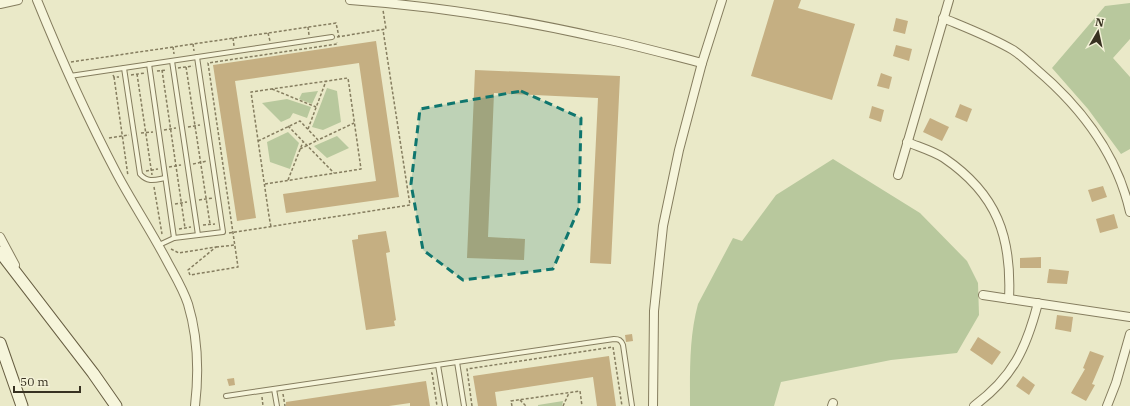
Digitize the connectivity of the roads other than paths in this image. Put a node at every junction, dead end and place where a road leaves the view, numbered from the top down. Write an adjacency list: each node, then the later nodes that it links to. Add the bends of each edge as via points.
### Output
1 (18, 0): 6 (street)
2 (37, 0): 14 (street)
3 (350, 0): 11 (street, via 508,19 606,39)
4 (722, 0): 11 (street)
5 (948, 0): 7 (street)
6 (0, 4)
7 (943, 18): 15 (street); 18 (street, via 1014,50 1074,105 1098,136 1118,174)
8 (332, 37): 9 (lane)
9 (197, 57): 10 (lane); 19 (lane, via 223,232)
10 (172, 61): 12 (lane); 19 (lane)
11 (702, 63): 42 (street, via 679,150 663,226 654,311)
12 (149, 64): 13 (lane); 17 (lane)
13 (124, 68): 14 (lane); 17 (lane, via 140,172 150,181)
14 (69, 76): 22 (street, via 117,174)
15 (908, 142): 16 (street); 26 (street, via 943,157 968,177 988,199 1000,223 1008,251)
16 (898, 175)
17 (166, 178): 21 (lane)
18 (1130, 212)
19 (198, 235): 21 (lane)
20 (0, 238): 24 (street)
21 (174, 238): 22 (lane)
22 (162, 244): 37 (street, via 187,303 196,342)
23 (0, 252): 24 (street)
24 (26, 285): 36 (street)
25 (983, 295): 26 (street)
26 (1009, 299): 27 (street)
27 (1038, 303): 28 (street); 43 (street, via 1025,344 1012,369 988,396)
28 (1130, 317)
29 (1130, 334): 44 (street)
30 (0, 343): 35 (street)
31 (457, 362): 32 (lane); 40 (lane); 41 (lane, via 618,339 623,345)
32 (438, 365): 33 (lane); 39 (lane)
33 (274, 389): 34 (lane); 38 (lane)
34 (226, 396)
35 (22, 406)
36 (116, 406)
37 (195, 406)
38 (277, 406)
39 (445, 406)
40 (464, 406)
41 (632, 406)
42 (653, 406)
43 (974, 406)
44 (1107, 406)

